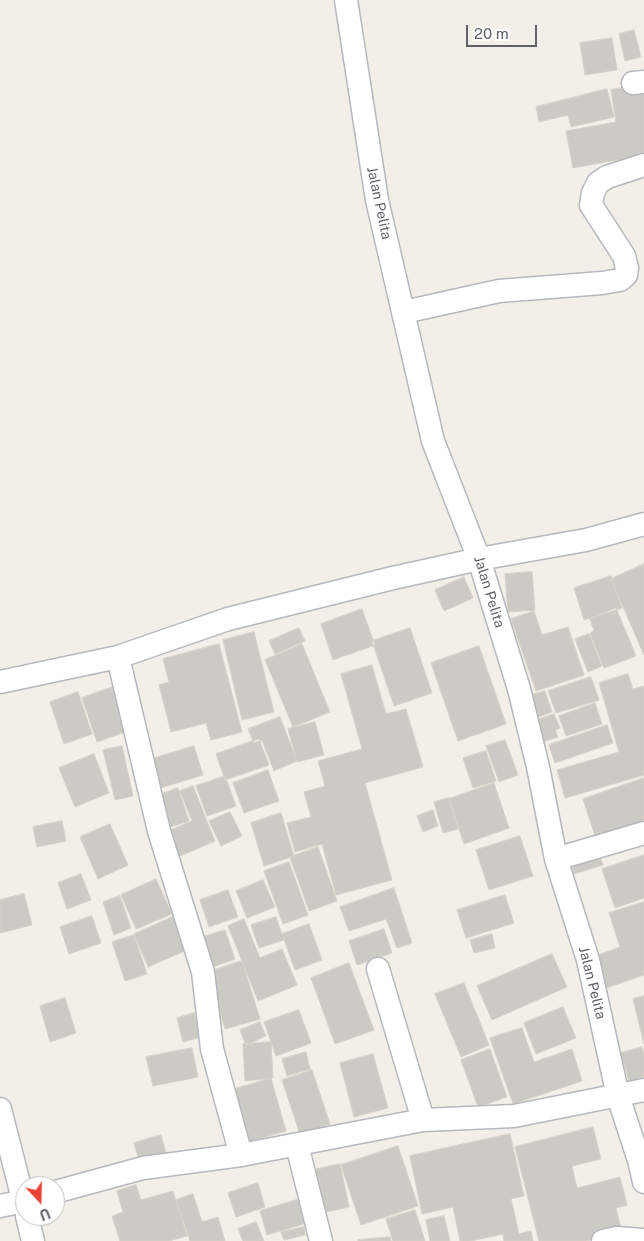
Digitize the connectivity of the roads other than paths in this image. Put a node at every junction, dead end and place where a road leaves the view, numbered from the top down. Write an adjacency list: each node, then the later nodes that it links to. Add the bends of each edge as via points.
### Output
1 (346, 0): 3 (street, Jalan Pelita, via 377,200)
2 (644, 165): 3 (street, via 607,177 598,183 593,193 591,205 624,256 628,268 620,280 499,291)
3 (404, 312): 5 (street, Jalan Pelita, via 433,441)
4 (644, 524): 5 (street, via 586,540)
5 (479, 559): 6 (street, via 228,619); 9 (street, Jalan Pelita, via 519,689)
6 (118, 657): 7 (street); 16 (street, via 159,832 202,972 212,1048)
7 (0, 682)
8 (644, 833): 9 (street)
9 (556, 859): 12 (street, Jalan Pelita, via 588,960)
10 (378, 969): 14 (street)
11 (644, 1090): 12 (street)
12 (618, 1096): 14 (street, via 514,1116); 18 (street, Jalan Pelita)
13 (0, 1109): 17 (street)
14 (423, 1120): 15 (street)
15 (298, 1144): 16 (street); 25 (street)
16 (241, 1155): 19 (street, via 142,1168)
17 (17, 1176)
18 (644, 1182)
19 (65, 1189)
20 (0, 1206): 21 (street)
21 (15, 1206)
22 (30, 1226): 24 (street)
23 (644, 1240): 26 (street, via 617,1238)
24 (33, 1241)
25 (321, 1241)
26 (603, 1241)

